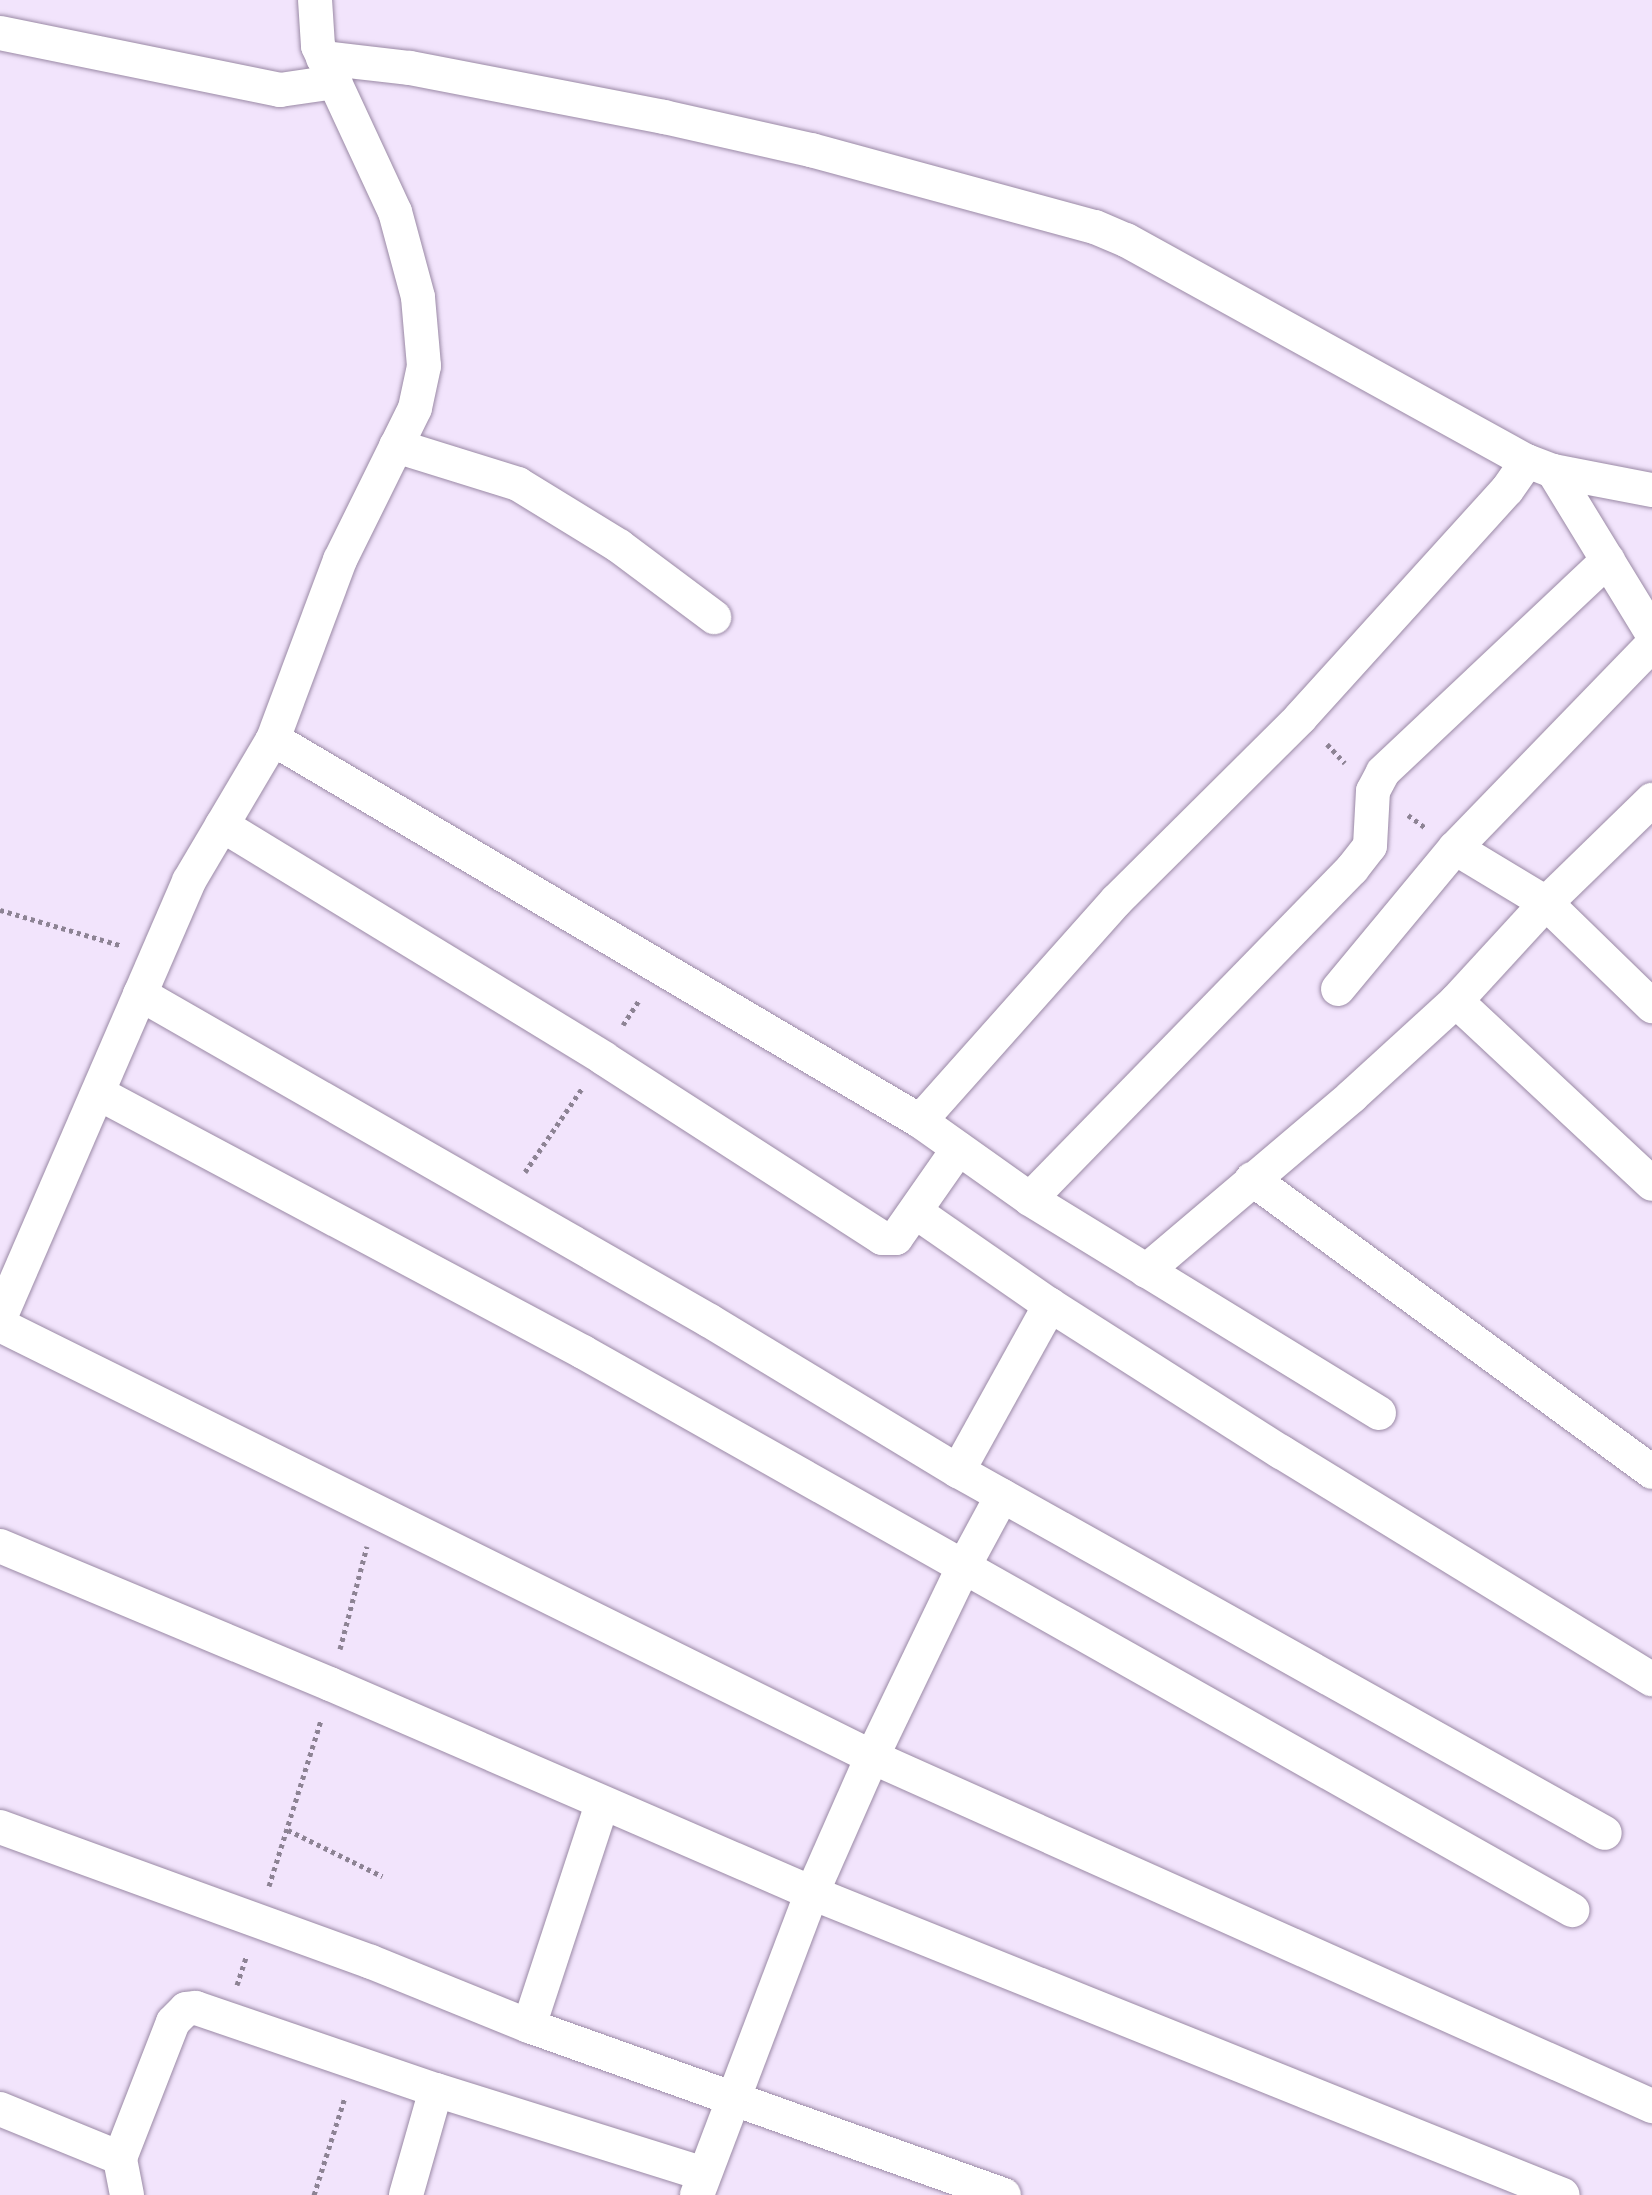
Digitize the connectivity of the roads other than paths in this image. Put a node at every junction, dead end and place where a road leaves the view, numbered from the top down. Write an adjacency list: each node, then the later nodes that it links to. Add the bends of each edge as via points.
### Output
1 (315, 0): 3 (street, via 314,29)
2 (0, 33): 3 (street, via 280,90)
3 (329, 70): 4 (street, via 395,212 418,297 424,366 415,408); 5 (street, via 410,68 664,117 811,150 1095,227)
4 (396, 446): 8 (street, via 518,484 619,546); 11 (street, via 340,560)
5 (1540, 466): 6 (street); 7 (street); 21 (street, via 1499,498 1300,718 1117,900)
6 (1652, 490)
7 (1608, 560): 9 (street); 25 (street, via 1383,772 1373,791 1370,846 1352,869)
8 (714, 617)
9 (1652, 633)
10 (1652, 645): 14 (street)
11 (273, 739): 13 (street); 21 (street)
12 (1652, 800): 15 (street)
13 (222, 825): 17 (street, via 189,881); 26 (street, via 603,1058 882,1238 896,1238)
14 (1455, 848): 15 (street); 16 (street)
15 (1546, 903): 18 (street); 19 (street)
16 (1338, 989)
17 (140, 994): 20 (street); 32 (street, via 710,1321)
18 (1456, 1001): 23 (street); 24 (street)
19 (1652, 1006)
20 (98, 1093): 29 (street); 36 (street, via 583,1352)
21 (920, 1121): 22 (street)
22 (958, 1149): 25 (street); 26 (street)
23 (1252, 1179): 27 (street); 33 (street)
24 (1652, 1184)
25 (1030, 1199): 27 (street)
26 (917, 1213): 28 (street)
27 (1146, 1271): 31 (street)
28 (1050, 1305): 32 (street); 37 (street)
29 (0, 1318)
30 (0, 1325): 38 (street)
31 (1379, 1413)
32 (958, 1471): 34 (street)
33 (1652, 1472)
34 (1002, 1496): 36 (street); 41 (street)
35 (0, 1546): 39 (street)
36 (963, 1568): 38 (street); 43 (street)
37 (1652, 1679)
38 (872, 1757): 42 (street); 47 (street)
39 (602, 1804): 42 (street); 44 (street)
40 (0, 1827): 44 (street, via 371,1962)
41 (1605, 1833)
42 (812, 1893): 46 (street); 54 (street)
43 (1572, 1910)
44 (529, 2026): 46 (street)
45 (436, 2090): 49 (street, via 226,2017 186,2009 169,2031); 50 (street); 52 (street)
46 (733, 2099): 50 (street); 53 (street)
47 (1652, 2106)
48 (0, 2109): 49 (street)
49 (120, 2158): 51 (street)
50 (700, 2184)
51 (127, 2195)
52 (406, 2195)
53 (1004, 2195)
54 (1563, 2195)

